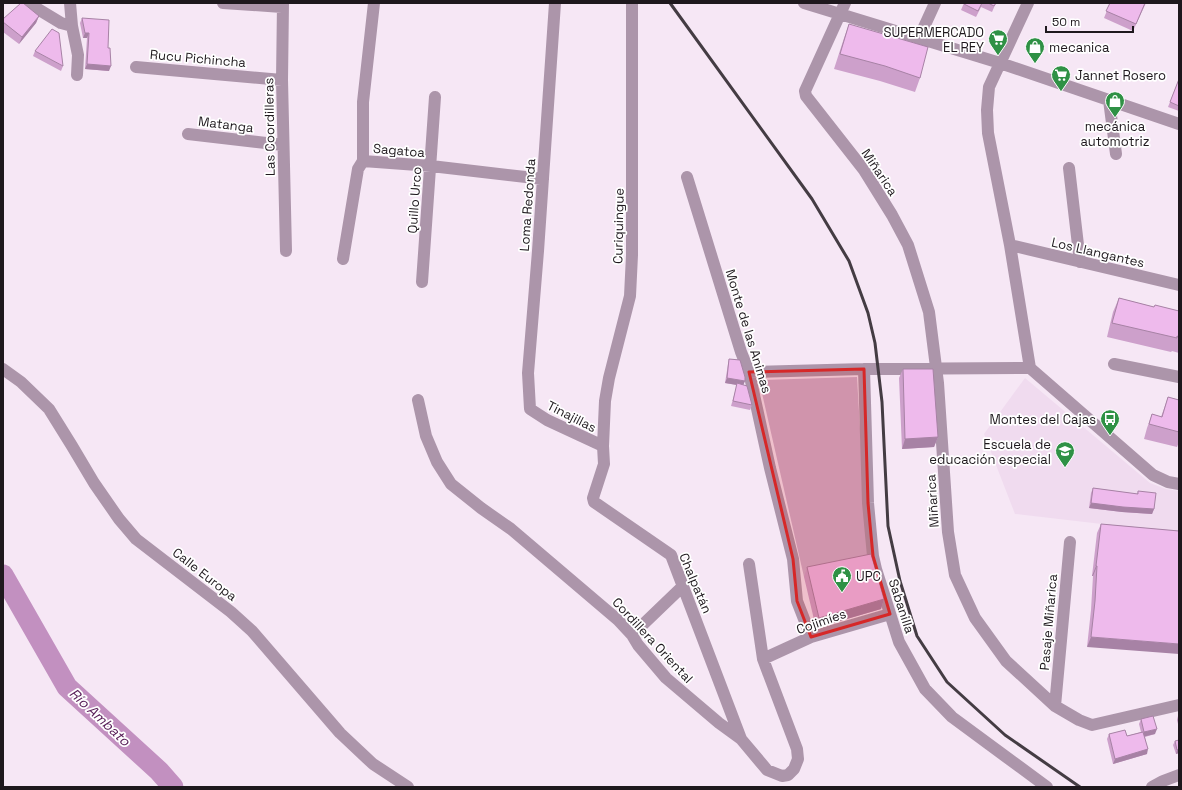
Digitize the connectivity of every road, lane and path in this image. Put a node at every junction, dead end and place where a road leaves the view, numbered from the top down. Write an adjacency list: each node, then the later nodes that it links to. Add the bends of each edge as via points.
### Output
1 (28, 3): 12 (street, via 61,23)
2 (70, 3): 12 (street)
3 (223, 3): 10 (street)
4 (374, 3): 24 (street, Sagatoa, via 363,102)
5 (555, 3): 28 (street, Loma Redonda)
6 (632, 3): 44 (street, Curiquingue, via 630,296 609,378)
7 (804, 3): 11 (street)
8 (935, 3): 13 (street)
9 (1028, 3): 14 (street)
10 (283, 5): 17 (street, Las Coordilleras)
11 (843, 8): 13 (street); 37 (street, Miñarica, via 805,91 806,96 864,170 908,245 929,312)
12 (72, 26): 16 (street, via 78,55)
13 (919, 38): 14 (street)
14 (1000, 64): 19 (street); 29 (street, via 989,87 988,133)
15 (136, 67): 17 (street, Rucu Pichincha)
16 (77, 75)
17 (282, 80): 22 (street, Las Coordilleras)
18 (435, 97): 25 (street, Quillo Urco)
19 (1109, 100): 20 (street); 23 (street)
20 (1179, 124)
21 (188, 134): 22 (street, Matanga)
22 (283, 145): 30 (street, Las Coordilleras)
23 (1116, 154)
24 (363, 161): 25 (street, Sagatoa); 31 (street, via 358,169)
25 (431, 166): 28 (street, Sagatoa); 33 (street, Quillo Urco)
26 (1069, 168): 32 (street)
27 (688, 177): 40 (street, Monte de las Animas)
28 (543, 179): 43 (street, Loma Redonda, via 528,373)
29 (1010, 245): 32 (street, Los Llangantes); 38 (street)
30 (286, 251)
31 (343, 259)
32 (1080, 262): 34 (street, Los Llangantes)
33 (422, 282)
34 (1179, 285)
35 (1114, 364): 41 (street)
36 (3, 368): 57 (street, Calle Europa, via 49,410 118,519 136,539 252,631 340,733 373,764)
37 (936, 368): 38 (street); 39 (street); 54 (street, Miñarica, via 948,532 955,575 975,618 1006,661)
38 (1030, 368): 45 (street, via 1153,475)
39 (864, 369): 40 (street); 49 (street, Sabanilla, via 868,503 873,556)
40 (749, 372): 51 (street, Monte de las Animas, via 793,559 798,601)
41 (1179, 377)
42 (418, 400): 50 (street, Cordillera Oriental, via 426,436 437,462 451,484 511,529 618,620)
43 (530, 409): 44 (street, Tinajillas, via 547,420)
44 (603, 446): 48 (street, Chalpatán, via 604,464 593,496 594,502 671,555)
45 (1179, 484)
46 (1070, 542): 54 (street, Pasaje Miñarica)
47 (749, 564): 52 (street)
48 (683, 586): 50 (street); 55 (street, Chalpatán)
49 (890, 614): 51 (street, Cojimíes); 58 (street, Sabanilla, via 899,642 925,689 952,717)
50 (632, 635): 55 (street, Cordillera Oriental, via 666,678)
51 (810, 637): 52 (street, Cojimíes)
52 (763, 659): 55 (street, Cordillera Oriental, via 797,750 798,759 794,769 788,775 782,776 767,770)
53 (1179, 704): 54 (street, Miñarica, via 1092,725)
54 (1055, 706)
55 (741, 739)
56 (1179, 775): 59 (street)
57 (408, 787)
58 (1047, 787)
59 (1152, 787)

